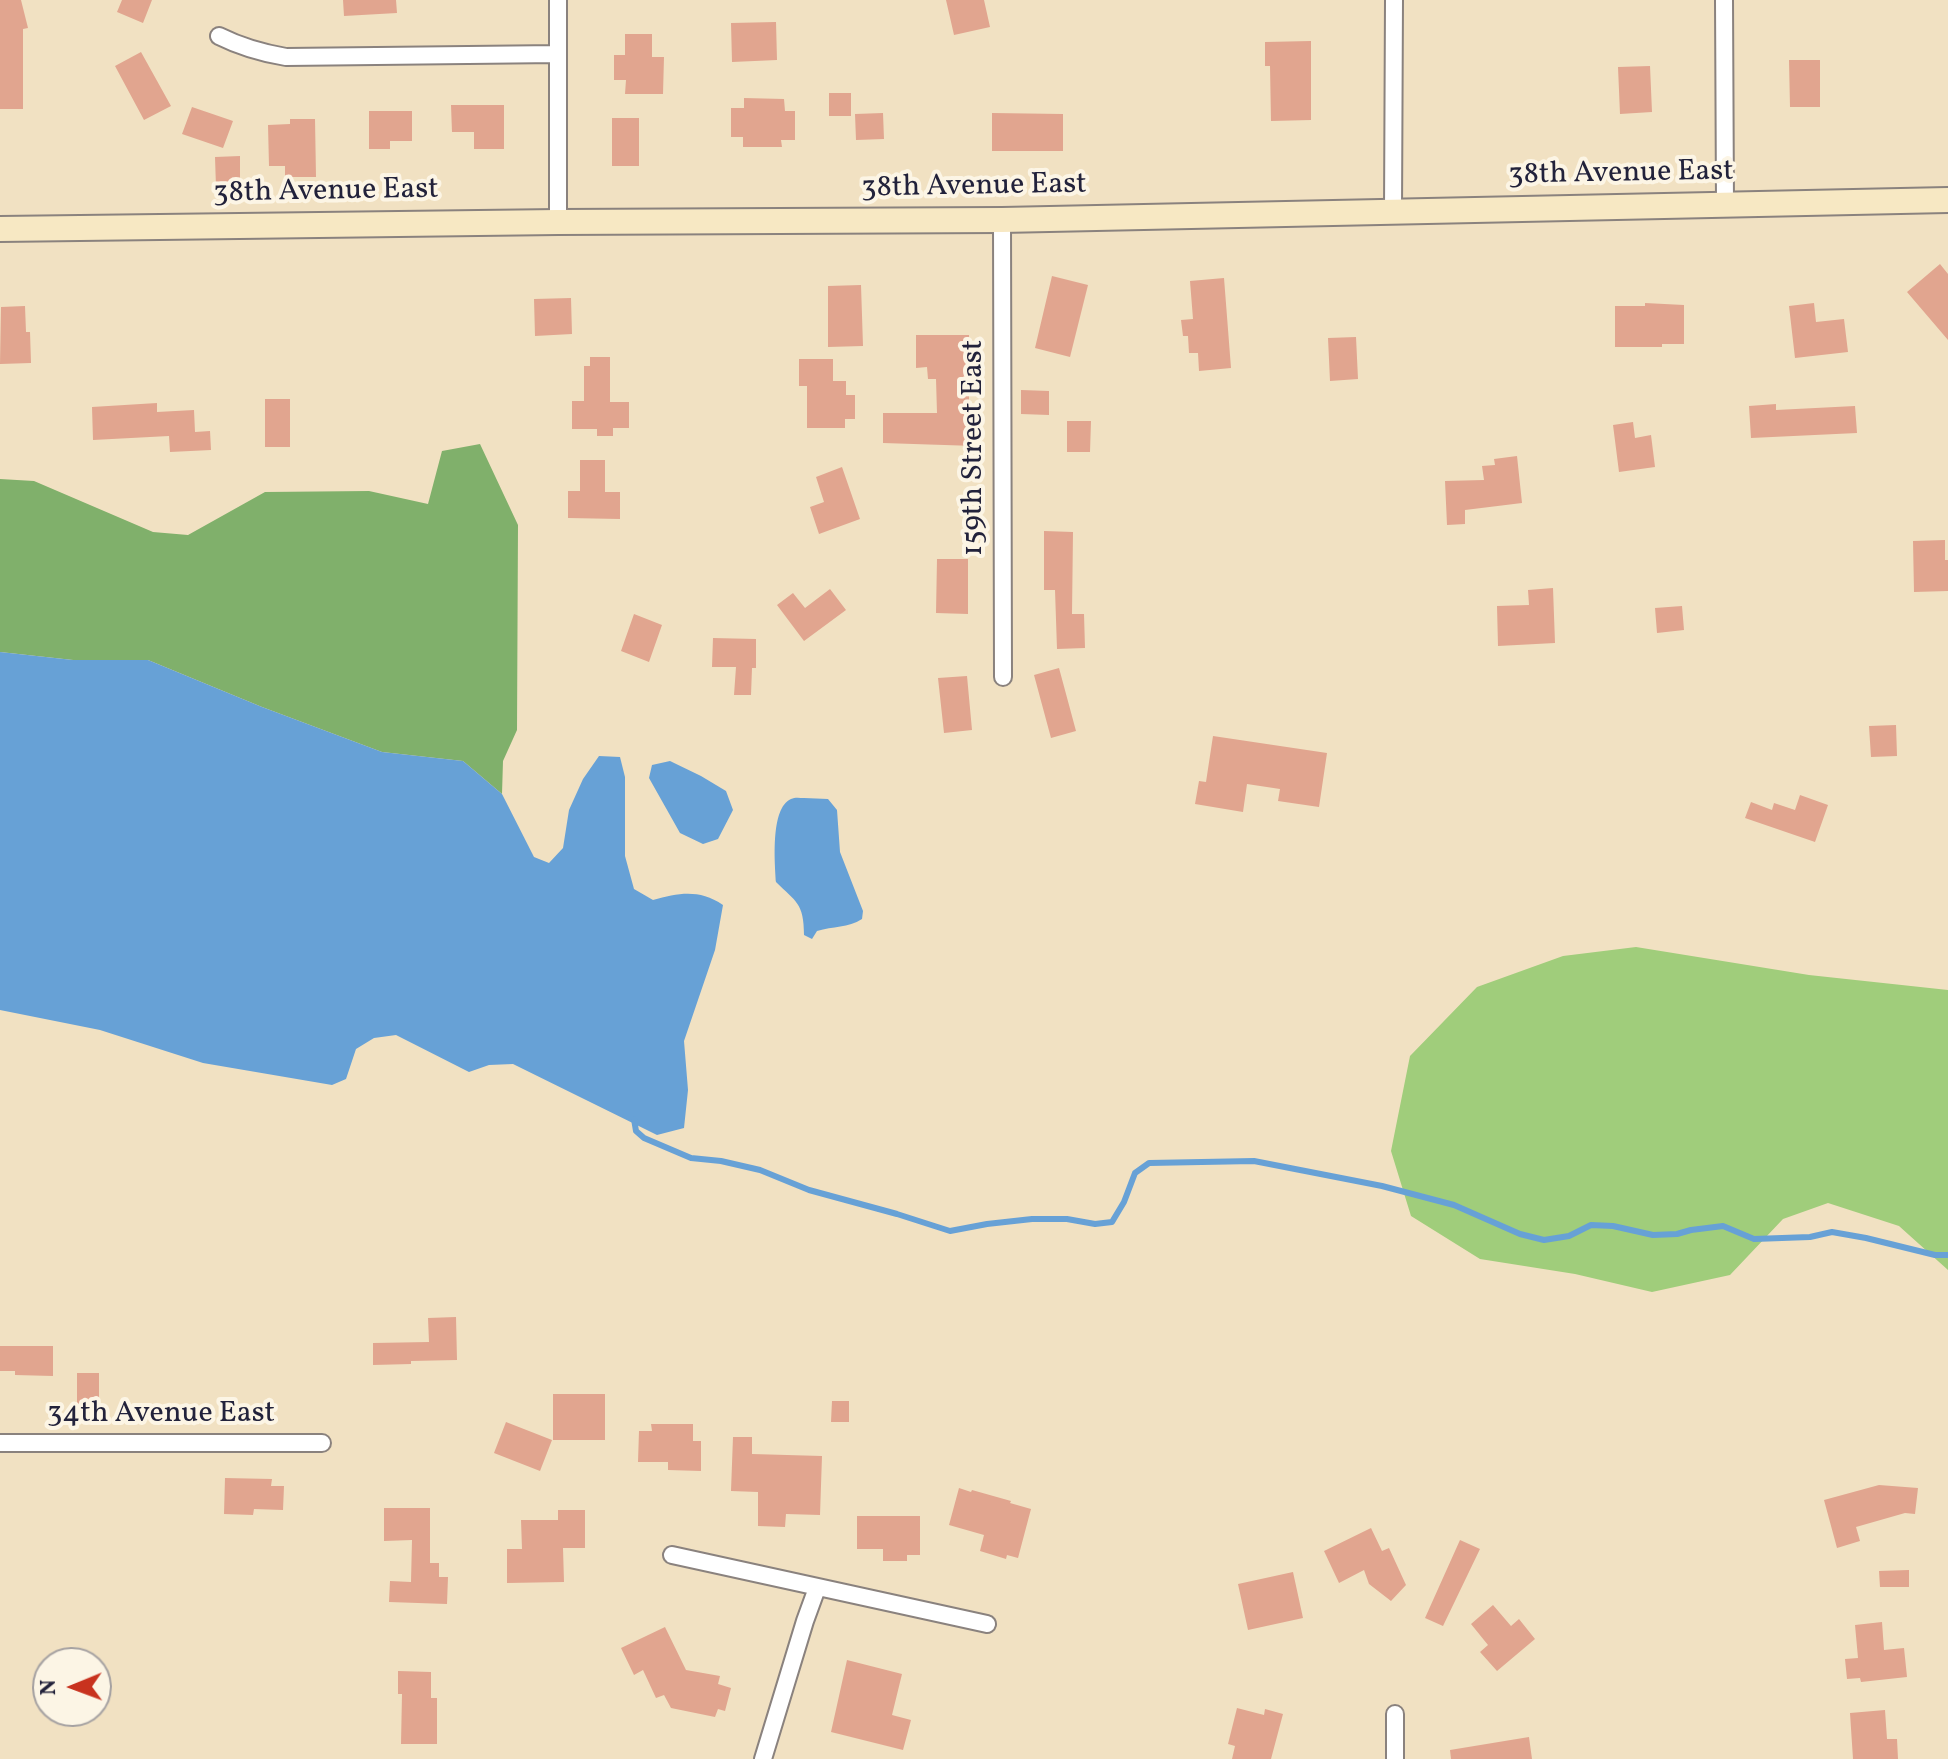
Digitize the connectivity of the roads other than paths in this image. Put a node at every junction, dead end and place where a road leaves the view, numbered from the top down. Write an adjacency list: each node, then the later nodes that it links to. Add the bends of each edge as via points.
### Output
1 (558, 0): 5 (street)
2 (1394, 0): 8 (street)
3 (1724, 0): 7 (street)
4 (219, 36): 5 (street, via 286,57)
5 (558, 54): 10 (street)
6 (1948, 200): 7 (street, 38th Avenue East)
7 (1725, 204): 8 (street, 38th Avenue East)
8 (1393, 211): 9 (street, 38th Avenue East)
9 (1002, 220): 10 (street, 38th Avenue East); 12 (street, 159th Street East)
10 (558, 222): 11 (street, 38th Avenue East)
11 (0, 229)
12 (1003, 677)
13 (0, 1443): 14 (street, 34th Avenue East)
14 (322, 1443)
15 (672, 1555): 16 (street)
16 (817, 1588): 17 (street); 19 (street)
17 (987, 1624)
18 (1395, 1714): 20 (street)
19 (763, 1759)
20 (1395, 1759)

